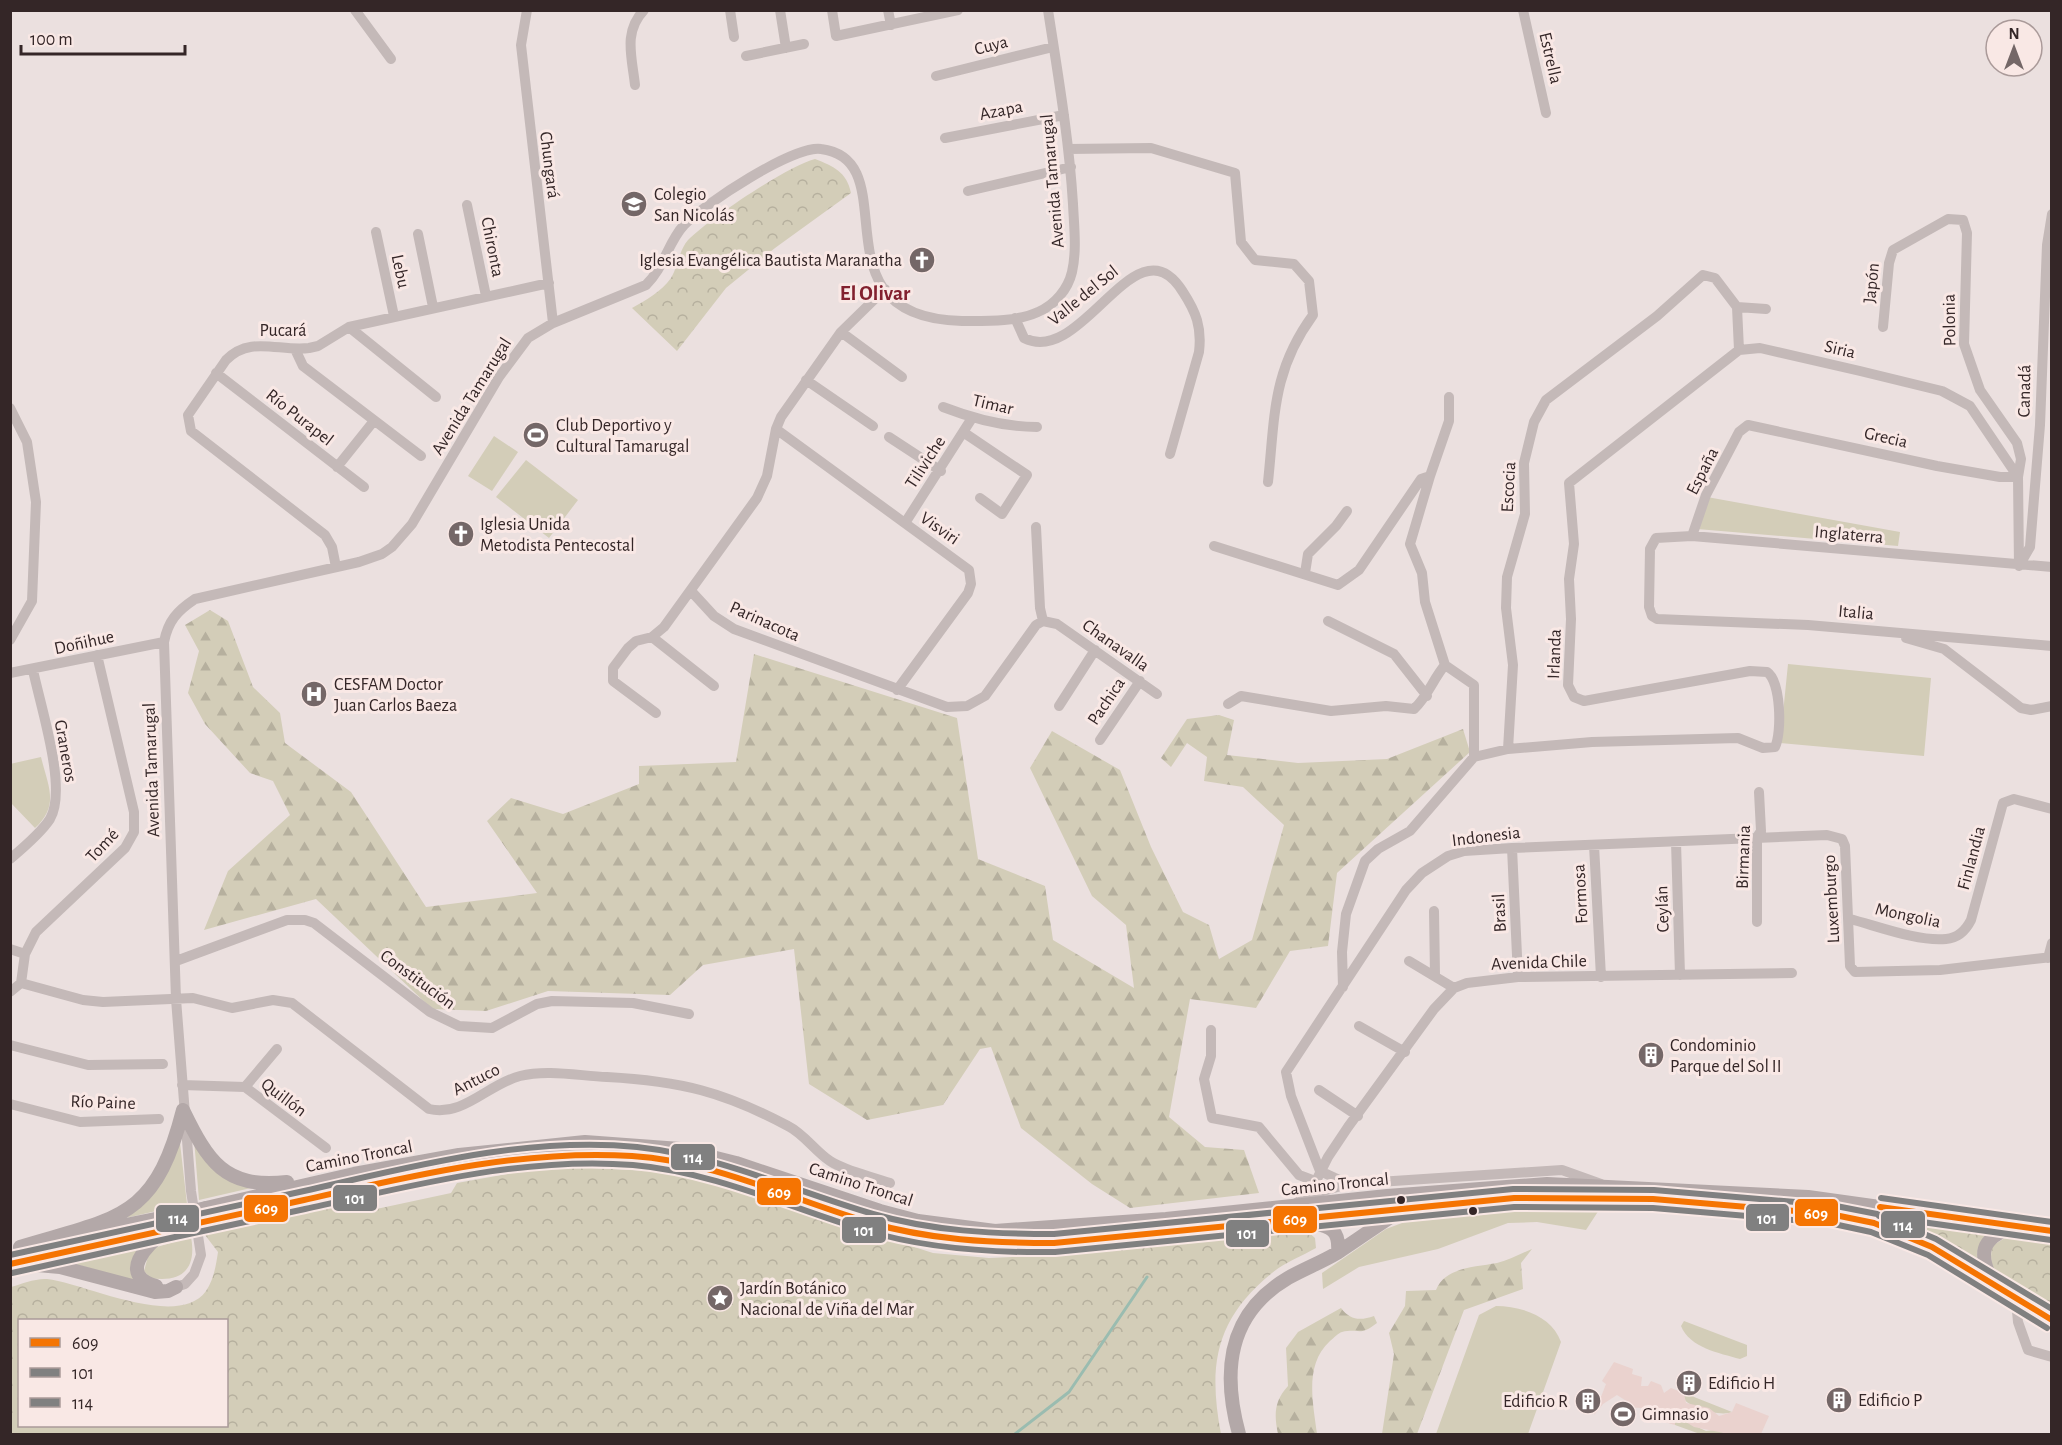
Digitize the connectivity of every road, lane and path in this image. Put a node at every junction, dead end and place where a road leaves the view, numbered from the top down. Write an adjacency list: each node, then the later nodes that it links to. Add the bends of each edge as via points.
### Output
1 (355, 10): 18 (street)
2 (527, 10): 32 (street, Chungará, via 521,45)
3 (644, 10): 20 (street, via 629,39)
4 (730, 10): 13 (street)
5 (780, 10): 16 (street)
6 (832, 10): 12 (street, via 836,36)
7 (888, 10): 12 (street)
8 (958, 10): 11 (street)
9 (1048, 10): 15 (street, Avenida Tamarugal)
10 (1523, 10): 21 (street, Estrella)
11 (946, 12): 12 (street)
12 (891, 25)
13 (734, 37)
14 (804, 44): 16 (street)
15 (1053, 47): 19 (street, Cuya); 22 (street, Avenida Tamarugal)
16 (786, 48): 17 (street)
17 (746, 56)
18 (391, 60)
19 (936, 76)
20 (636, 85)
21 (1546, 113)
22 (1064, 115): 23 (street, Azapa); 24 (street, Avenida Tamarugal)
23 (945, 138)
24 (1068, 149): 25 (street, Avenida Tamarugal); 67 (street, via 1151,148 1235,174 1241,242 1255,260 1294,264 1309,282 1313,315 1283,366)
25 (1071, 167): 26 (street); 39 (street, Avenida Tamarugal, via 1075,239 1070,278 1050,305)
26 (968, 191)
27 (467, 204): 34 (street, Chironta)
28 (2052, 214): 75 (street, Canadá, via 2030,547)
29 (1963, 220): 42 (street, Japón, via 1948,219 1893,250); 66 (street, Polonia, via 1967,233 1964,344 1980,390 2017,443 2021,459)
30 (376, 232): 38 (street, Lebu)
31 (418, 234): 36 (street)
32 (549, 284): 34 (street, Pucará); 40 (street, Chungará)
33 (885, 289): 39 (street, Avenida Tamarugal, via 910,310 948,321); 40 (street, Avenida Tamarugal, via 869,256 859,175 837,153 818,148 791,154 696,215 683,226 657,275 646,285); 43 (street)
34 (486, 296): 36 (street, Pucará)
35 (1737, 307): 37 (street); 45 (street); 103 (street, Escocia, via 1715,278 1703,275 1657,316 1546,400 1534,422 1524,463 1525,514 1507,577 1506,608 1513,665)
36 (433, 308): 38 (street, Pucará)
37 (1766, 309)
38 (394, 316): 41 (street, Pucará)
39 (1015, 318): 61 (street, Valle del Sol, via 1024,338 1040,343 1053,340 1087,318 1137,273 1153,269 1173,278 1199,319 1202,335)
40 (553, 323): 76 (street, Avenida Tamarugal, via 528,338 513,356 401,538 382,554)
41 (349, 327): 44 (street, Pucará, via 318,346); 49 (street)
42 (1883, 327)
43 (841, 332): 47 (street); 48 (street)
44 (295, 349): 46 (street, Pucará, via 262,345 240,349); 54 (street, via 303,366)
45 (1739, 350): 66 (street, Siria, via 1760,348 1959,398 1983,422); 103 (street, Irlanda, via 1569,483 1574,544 1569,579 1568,685 1574,697 1584,701 1756,670 1771,674 1778,705 1775,747 1763,748 1738,738)
46 (216, 373): 63 (street, Río Purapel); 76 (street, Pucará, via 188,415 191,430 325,535)
47 (902, 377)
48 (806, 380): 56 (street); 58 (street)
49 (436, 397)
50 (1449, 397): 65 (street, via 1449,421)
51 (943, 407): 53 (street, Timar)
52 (12, 411): 85 (street, via 27,442 36,502 32,601)
53 (972, 418): 57 (street, Timar, via 1013,427); 59 (street, Tiliviche)
54 (373, 422): 62 (street); 63 (street)
55 (1748, 424): 66 (street, Grecia, via 1937,466); 73 (street, España, via 1739,432 1706,495)
56 (873, 426)
57 (1037, 426)
58 (776, 429): 71 (street, Visviri); 79 (street, via 763,487)
59 (963, 432): 64 (street, Tiliviche); 69 (street, via 1027,475 1002,514)
60 (889, 437): 64 (street)
61 (1170, 454)
62 (421, 456)
63 (338, 467): 68 (street, Río Purapel)
64 (940, 471): 71 (street, Tiliviche)
65 (1430, 476): 78 (street, via 1421,479 1359,570 1338,585); 90 (street, via 1410,544 1422,573 1425,602)
66 (2018, 477): 75 (street)
67 (1268, 482)
68 (364, 487)
69 (980, 498)
70 (1347, 511): 78 (street, via 1308,555)
71 (905, 523): 95 (street, Visviri, via 964,565 971,575 971,584)
72 (1036, 527): 81 (street)
73 (1692, 536): 75 (street, Inglaterra); 80 (street, Inglaterra, via 1656,538 1650,549 1649,607)
74 (1214, 546): 78 (street)
75 (2019, 566): 77 (street, Inglaterra)
76 (336, 567): 86 (street, Avenida Tamarugal, via 195,599 169,623)
77 (2052, 567)
78 (1305, 573)
79 (691, 591): 84 (street); 95 (street, Parinacota, via 714,616 734,628)
80 (1657, 619): 83 (street, Italia)
81 (1043, 621): 88 (street, Chanavalla, via 1057,624); 95 (street, Parinacota, via 1036,625 986,696 975,703 947,707)
82 (1328, 621): 97 (street, via 1394,654)
83 (1882, 631): 87 (street, Italia); 100 (street, via 1944,648 2020,708)
84 (652, 637): 94 (street); 101 (street, via 636,640 611,676 616,685)
85 (10, 640)
86 (164, 642): 89 (street, Doñihue); 121 (street, Avenida Tamarugal)
87 (2052, 646)
88 (1095, 650): 93 (street, Chanavalla); 99 (street)
89 (98, 655): 91 (street, Doñihue); 119 (street, Tomé, via 134,812 134,832 125,848 44,924)
90 (1445, 665): 97 (street); 104 (street, via 1474,685)
91 (33, 670): 92 (street, Doñihue); 112 (street, Graneros, via 56,775 56,798 50,820)
92 (10, 674)
93 (1140, 681): 96 (street, Chanavalla); 102 (street, Pachica)
94 (714, 686)
95 (897, 690)
96 (1157, 693)
97 (1427, 696): 98 (street, via 1414,709 1386,706 1331,711 1241,696)
98 (1228, 704)
99 (1059, 706)
100 (2052, 706)
101 (656, 713)
102 (1100, 740)
103 (1508, 748): 104 (street)
104 (1474, 757): 129 (street, via 1410,831 1365,861 1346,914)
105 (1759, 792): 108 (street, Birmania, via 1761,831)
106 (2052, 809): 116 (street, Finlandia, via 2020,801 2003,803 1971,920)
107 (1833, 836): 108 (street, Indonesia); 114 (street, Luxemburgo, via 1842,839 1845,846)
108 (1757, 837): 109 (street, Indonesia); 115 (street, Birmania)
109 (1676, 842): 110 (street, Indonesia); 125 (street, Ceylán)
110 (1594, 845): 111 (street, Indonesia); 127 (street, Formosa)
111 (1512, 848): 126 (street, Brasil); 129 (street, Indonesia, via 1464,851 1432,864 1406,890)
112 (12, 855)
113 (1434, 911): 124 (street)
114 (1850, 919): 116 (street, Mongolia, via 1922,937 1946,939); 120 (street, Luxemburgo, via 1850,966 1855,972 1940,970)
115 (1757, 922)
116 (1959, 935)
117 (2052, 943): 120 (street)
118 (10, 949): 119 (street)
119 (24, 954): 128 (street, Tomé)
120 (2050, 958)
121 (176, 961): 132 (street, Avenida Tamarugal); 133 (street, Constitución, via 287,920 305,920 326,931 430,1012 459,1026 492,1028 537,1004 552,1001 633,1003)
122 (1409, 961): 124 (street)
123 (1792, 972): 125 (street, Avenida Chile)
124 (1435, 975): 130 (street)
125 (1680, 975): 127 (street, Avenida Chile)
126 (1518, 977): 127 (street, Avenida Chile); 130 (street, Avenida Chile)
127 (1601, 977)
128 (21, 983): 131 (street); 132 (street, Antuco, via 83,1000)
129 (1343, 987): 149 (street, Indonesia, via 1286,1072)
130 (1454, 988): 138 (street, via 1434,1009)
131 (10, 992)
132 (176, 999): 140 (street, Avenida Tamarugal); 150 (street, Antuco, via 194,998 232,1008 273,1000 292,1003 429,1109 444,1112 531,1074 608,1077 699,1088 763,1111 792,1128 831,1162)
133 (689, 1014)
134 (1359, 1026): 138 (street)
135 (1211, 1029): 149 (street, Camino Troncal, via 1211,1056 1204,1079 1212,1118 1259,1127 1299,1175)
136 (10, 1045): 139 (street, via 88,1065)
137 (277, 1049): 141 (street)
138 (1405, 1052): 145 (street)
139 (163, 1064)
140 (182, 1085): 141 (street, Quillón); 144 (street, Avenida Tamarugal)
141 (245, 1087): 147 (street, Quillón)
142 (1319, 1090): 145 (street)
143 (10, 1104): 146 (street, Río Paine, via 80,1122)
144 (183, 1110): 148 (main road, via 197,1139 217,1164 245,1182 267,1184); 160 (main road, via 163,1171 138,1203 111,1219); 164 (street, Avenida Tamarugal, via 201,1255 194,1274)
145 (1358, 1116): 149 (street)
146 (159, 1119)
147 (326, 1148)
148 (354, 1174): 155 (main road, Camino Troncal, via 459,1155 585,1142 680,1149 736,1163 880,1211 957,1228 1037,1230); 156 (main road, Camino Troncal)
149 (1318, 1176): 151 (street, Camino Troncal); 153 (street)
150 (890, 1183)
151 (1348, 1184): 152 (street, Camino Troncal, via 1563,1170); 153 (street, Camino Troncal)
152 (1605, 1185): 155 (main road, Camino Troncal, via 1519,1186); 158 (main road, Camino Troncal, via 1808,1197)
153 (1309, 1195): 155 (street)
154 (1407, 1207): 155 (main road, Camino Troncal); 161 (main road); 163 (main road, Camino Troncal, via 1514,1198 1653,1199 1830,1214 1874,1223 1914,1238)
155 (1295, 1212): 156 (main road, Camino Troncal, via 1054,1243 955,1241 869,1222 720,1172 634,1156 582,1155 431,1173); 161 (main road, via 1335,1232)
156 (207, 1214): 157 (main road, Camino Troncal, bridge)
157 (176, 1223): 160 (main road, Camino Troncal); 162 (main road, Camino Troncal); 164 (main road, via 141,1253 138,1267 147,1283)
158 (2014, 1226): 159 (main road, Camino Troncal); 163 (main road, via 1996,1233 1984,1249 1984,1263)
159 (2052, 1231)
160 (15, 1248)
161 (1338, 1252): 168 (main road, via 1287,1278 1269,1292 1237,1334 1229,1376 1230,1403)
162 (12, 1263): 164 (main road, via 60,1267 155,1292 168,1292)
163 (1994, 1286): 165 (main road, Camino Troncal)
164 (176, 1287)
165 (2016, 1300): 166 (main road, Camino Troncal); 167 (street, via 2018,1322 2028,1350)
166 (2052, 1320)
167 (2052, 1357)
168 (1239, 1434)

